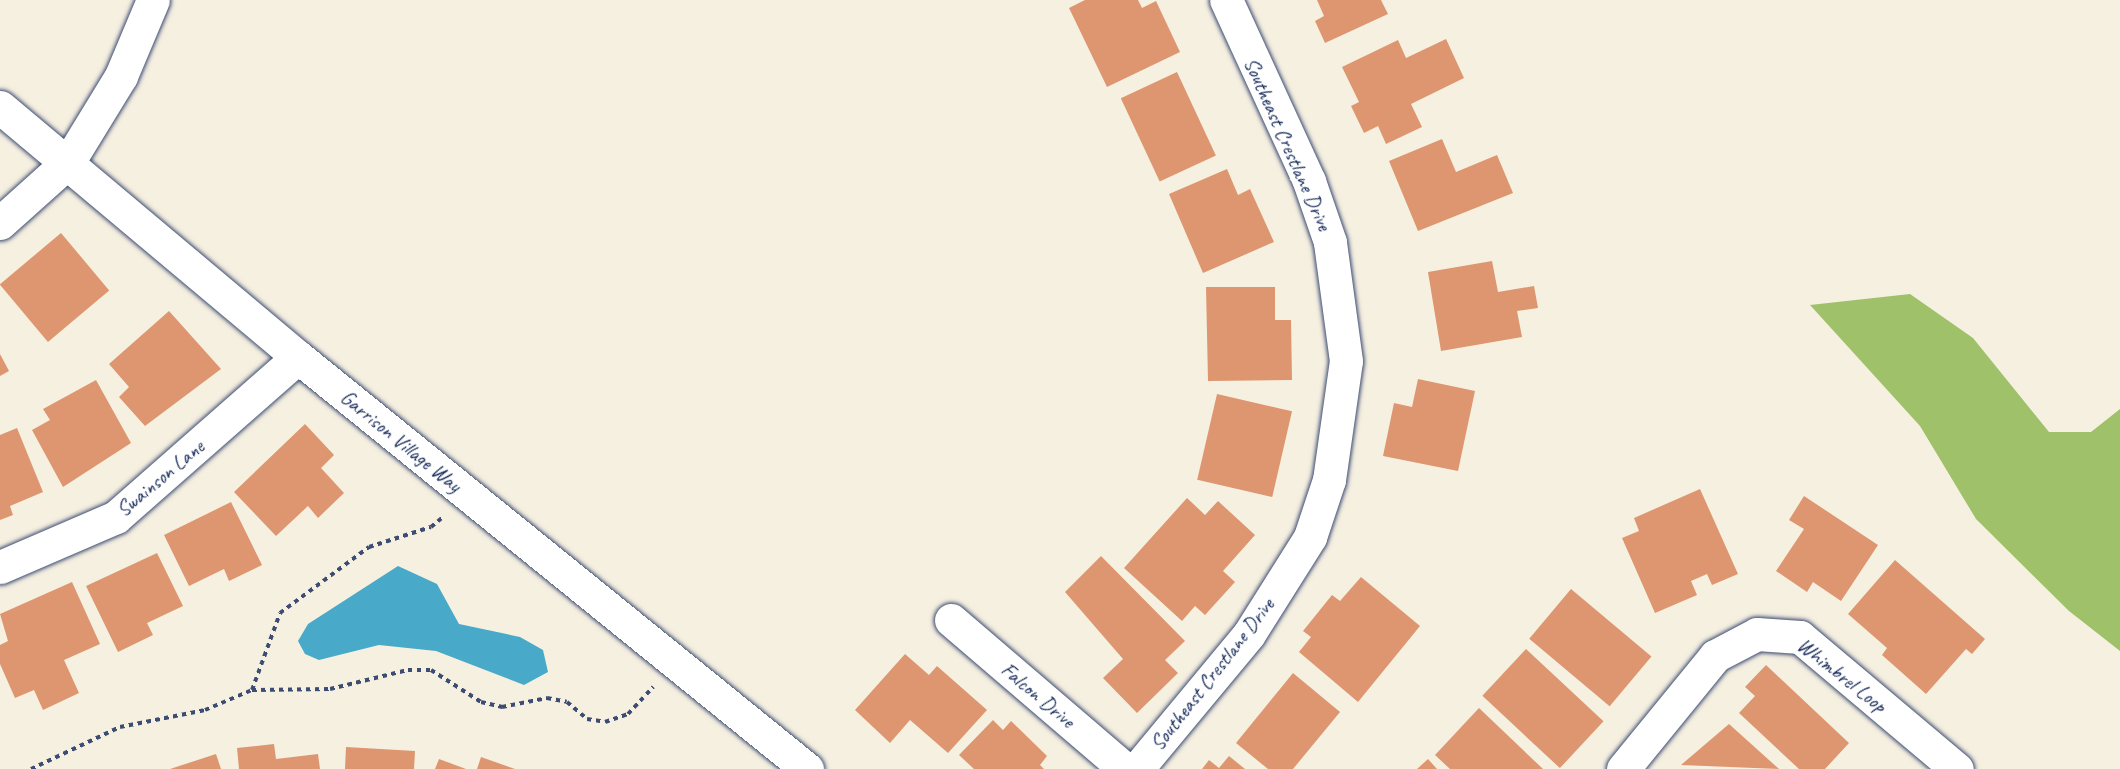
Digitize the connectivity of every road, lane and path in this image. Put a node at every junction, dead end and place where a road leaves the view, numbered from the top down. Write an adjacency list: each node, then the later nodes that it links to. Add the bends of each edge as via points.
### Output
1 (153, 0): 4 (street, via 121,76)
2 (1226, 0): 15 (street, Southeast Crestlane Drive, via 1309,181 1330,242 1342,306 1345,373 1329,480 1310,537 1249,634)
3 (0, 107): 4 (street, Garrison Village Way)
4 (69, 160): 5 (street); 6 (street, Garrison Village Way)
5 (0, 223)
6 (298, 357): 7 (street, Garrison Village Way); 8 (street, Swainson Lane, via 116,517)
7 (466, 493): 10 (street, Garrison Village Way); 11 (path, via 431,527 369,547 280,614)
8 (0, 567)
9 (951, 620): 14 (street, Falcon Drive)
10 (678, 664): 11 (path, via 628,714 605,722 587,719 567,702 547,698 502,707 482,702 431,670 408,670 330,689); 13 (street, Garrison Village Way)
11 (252, 690): 12 (path, via 205,710 120,727)
12 (31, 769)
13 (807, 769)
14 (1125, 769)
15 (1137, 769)
16 (1623, 769): 17 (street, Whimbrel Loop, via 1715,656 1757,634 1800,637)
17 (1957, 769)

